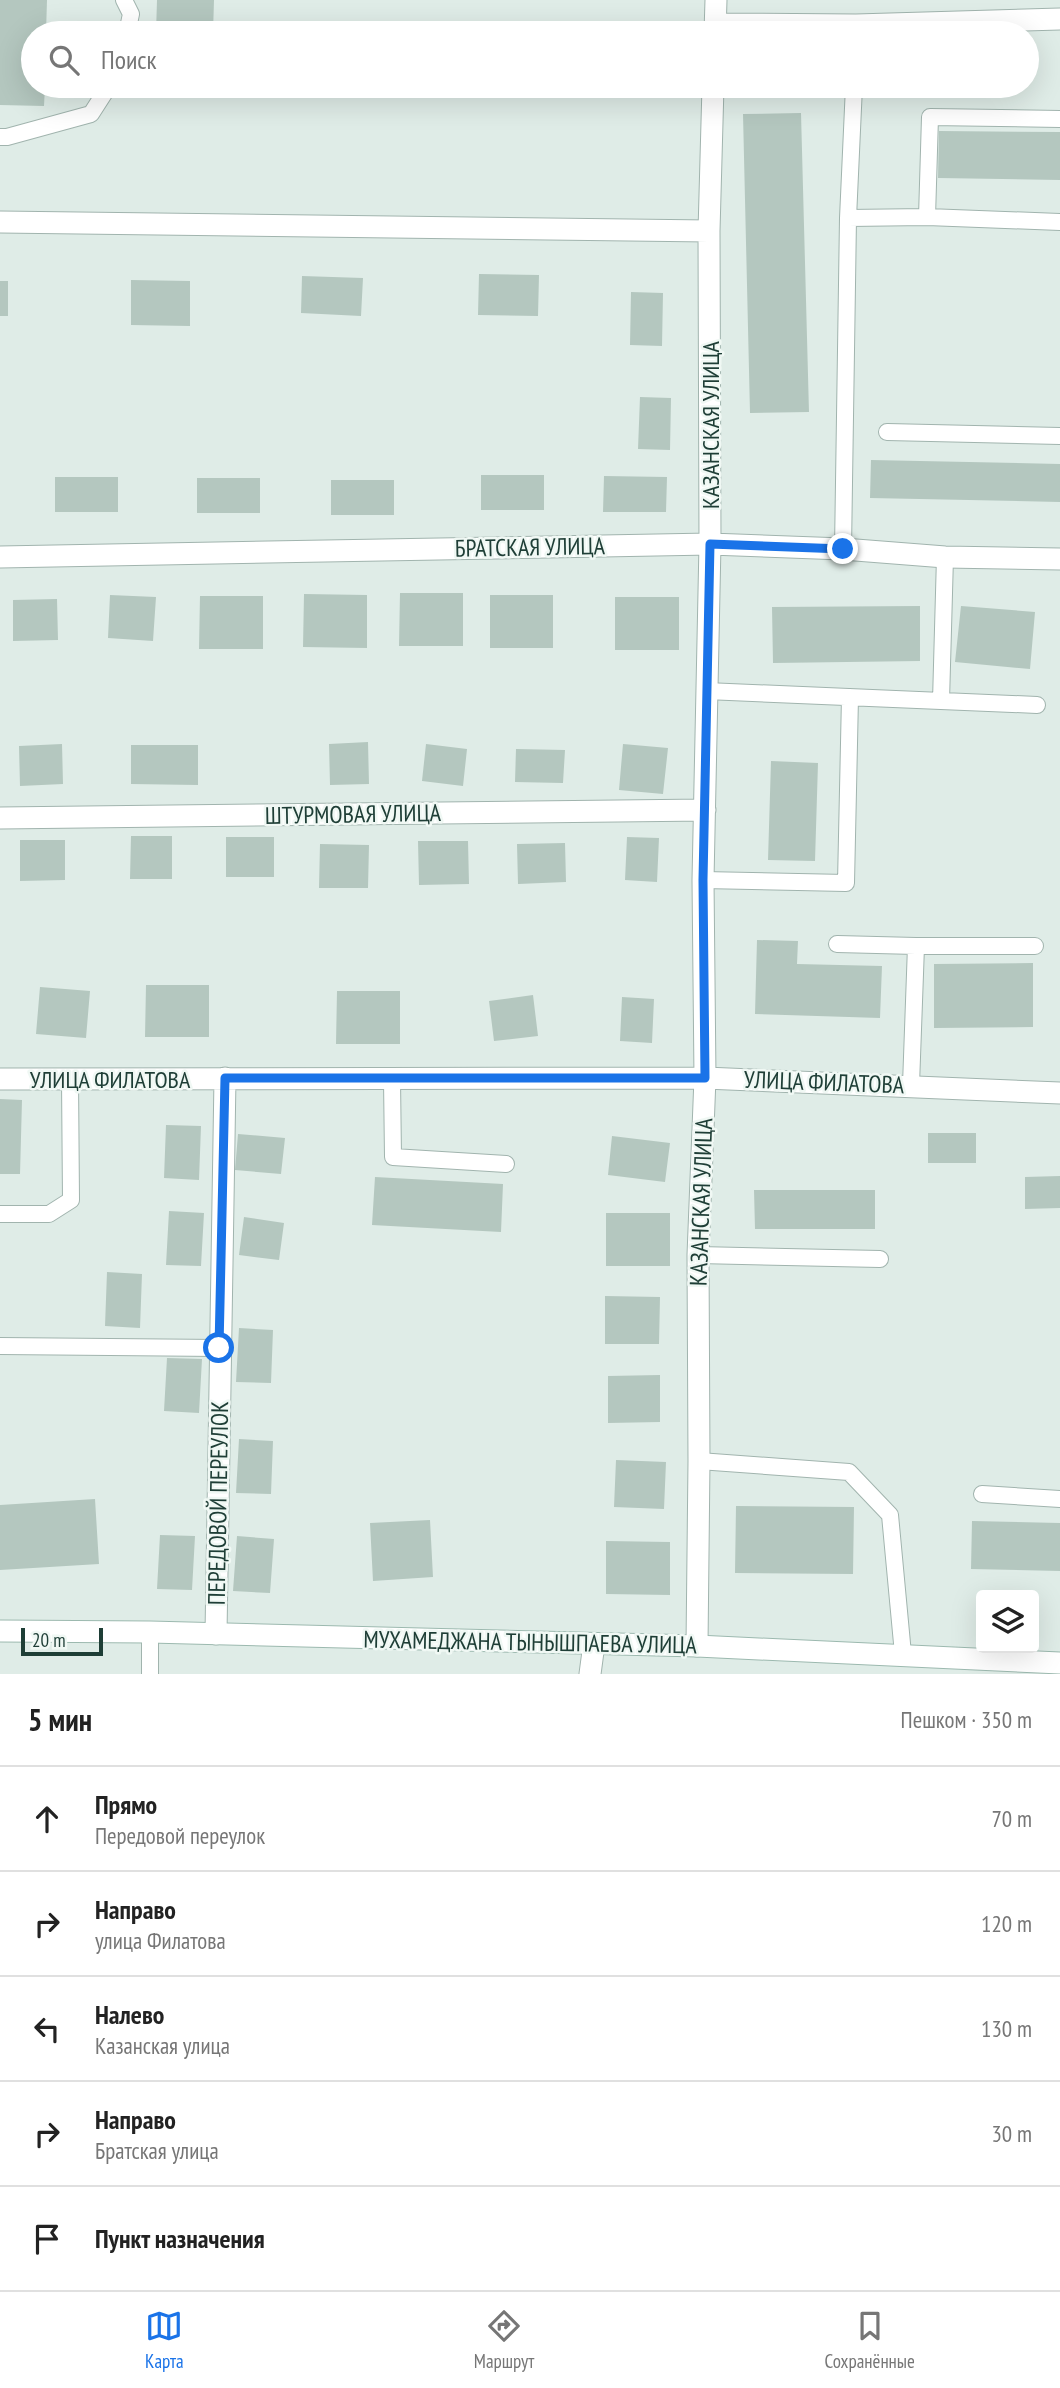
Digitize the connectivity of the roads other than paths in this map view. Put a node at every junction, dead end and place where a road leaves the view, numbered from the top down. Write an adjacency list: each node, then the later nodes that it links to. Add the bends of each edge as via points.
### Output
1 (124, 0): 4 (lane)
2 (716, 0): 5 (street)
3 (1060, 19): 6 (street)
4 (130, 21)
5 (715, 21)
6 (1019, 21)
7 (101, 98): 11 (lane, via 91,114)
8 (713, 98): 16 (street, КАЗАНСКАЯ УЛИЦА)
9 (853, 98): 13 (lane)
10 (1060, 120): 12 (lane, via 930,117)
11 (0, 137)
12 (928, 217): 13 (lane); 15 (lane)
13 (848, 219): 20 (lane)
14 (0, 222): 16 (street)
15 (1060, 222)
16 (709, 231): 19 (street, КАЗАНСКАЯ УЛИЦА)
17 (887, 432): 18 (lane)
18 (1060, 436)
19 (710, 544): 20 (street, БРАТСКАЯ УЛИЦА); 21 (street, БРАТСКАЯ УЛИЦА); 24 (street, КАЗАНСКАЯ УЛИЦА)
20 (843, 549): 22 (street, БРАТСКАЯ УЛИЦА)
21 (0, 557)
22 (945, 557): 23 (street, БРАТСКАЯ УЛИЦА); 26 (lane)
23 (1060, 559)
24 (706, 691): 25 (lane); 28 (street, КАЗАНСКАЯ УЛИЦА)
25 (850, 697): 26 (lane); 30 (lane, via 846,883)
26 (941, 701): 27 (lane)
27 (1037, 705)
28 (705, 810): 29 (street, ШТУРМОВАЯ УЛИЦА); 30 (street, КАЗАНСКАЯ УЛИЦА)
29 (0, 818)
30 (703, 880): 35 (street, КАЗАНСКАЯ УЛИЦА)
31 (836, 944): 32 (lane)
32 (916, 946): 33 (lane); 39 (lane)
33 (1035, 946)
34 (225, 1078): 37 (street, УЛИЦА ФИЛАТОВА); 38 (street, УЛИЦА ФИЛАТОВА); 46 (street, ПЕРЕДОВОЙ ПЕРЕУЛОК)
35 (705, 1078): 38 (street, УЛИЦА ФИЛАТОВА); 39 (street, УЛИЦА ФИЛАТОВА); 43 (street, КАЗАНСКАЯ УЛИЦА)
36 (0, 1079): 37 (street, УЛИЦА ФИЛАТОВА)
37 (71, 1080): 42 (lane, via 71,1200 48,1214)
38 (392, 1080): 41 (lane, via 393,1157)
39 (911, 1085): 40 (street, УЛИЦА ФИЛАТОВА)
40 (1060, 1093)
41 (506, 1164)
42 (0, 1214)
43 (698, 1255): 44 (lane); 47 (street, КАЗАНСКАЯ УЛИЦА)
44 (880, 1259)
45 (0, 1346): 46 (lane)
46 (219, 1348): 52 (street, ПЕРЕДОВОЙ ПЕРЕУЛОК)
47 (699, 1461): 54 (street, КАЗАНСКАЯ УЛИЦА); 55 (lane, via 849,1472 890,1516)
48 (982, 1494): 49 (lane)
49 (1060, 1499)
50 (0, 1631): 51 (street, МУХАМЕДЖАНА ТЫНЫШПАЕВА УЛИЦА)
51 (150, 1632): 52 (street, МУХАМЕДЖАНА ТЫНЫШПАЕВА УЛИЦА); 57 (lane)
52 (216, 1634): 53 (street, МУХАМЕДЖАНА ТЫНЫШПАЕВА УЛИЦА)
53 (594, 1644): 54 (street, МУХАМЕДЖАНА ТЫНЫШПАЕВА УЛИЦА); 58 (street)
54 (697, 1646): 55 (street, МУХАМЕДЖАНА ТЫНЫШПАЕВА УЛИЦА)
55 (902, 1654): 56 (street, МУХАМЕДЖАНА ТЫНЫШПАЕВА УЛИЦА)
56 (1060, 1663)
57 (150, 1674)
58 (590, 1674)

